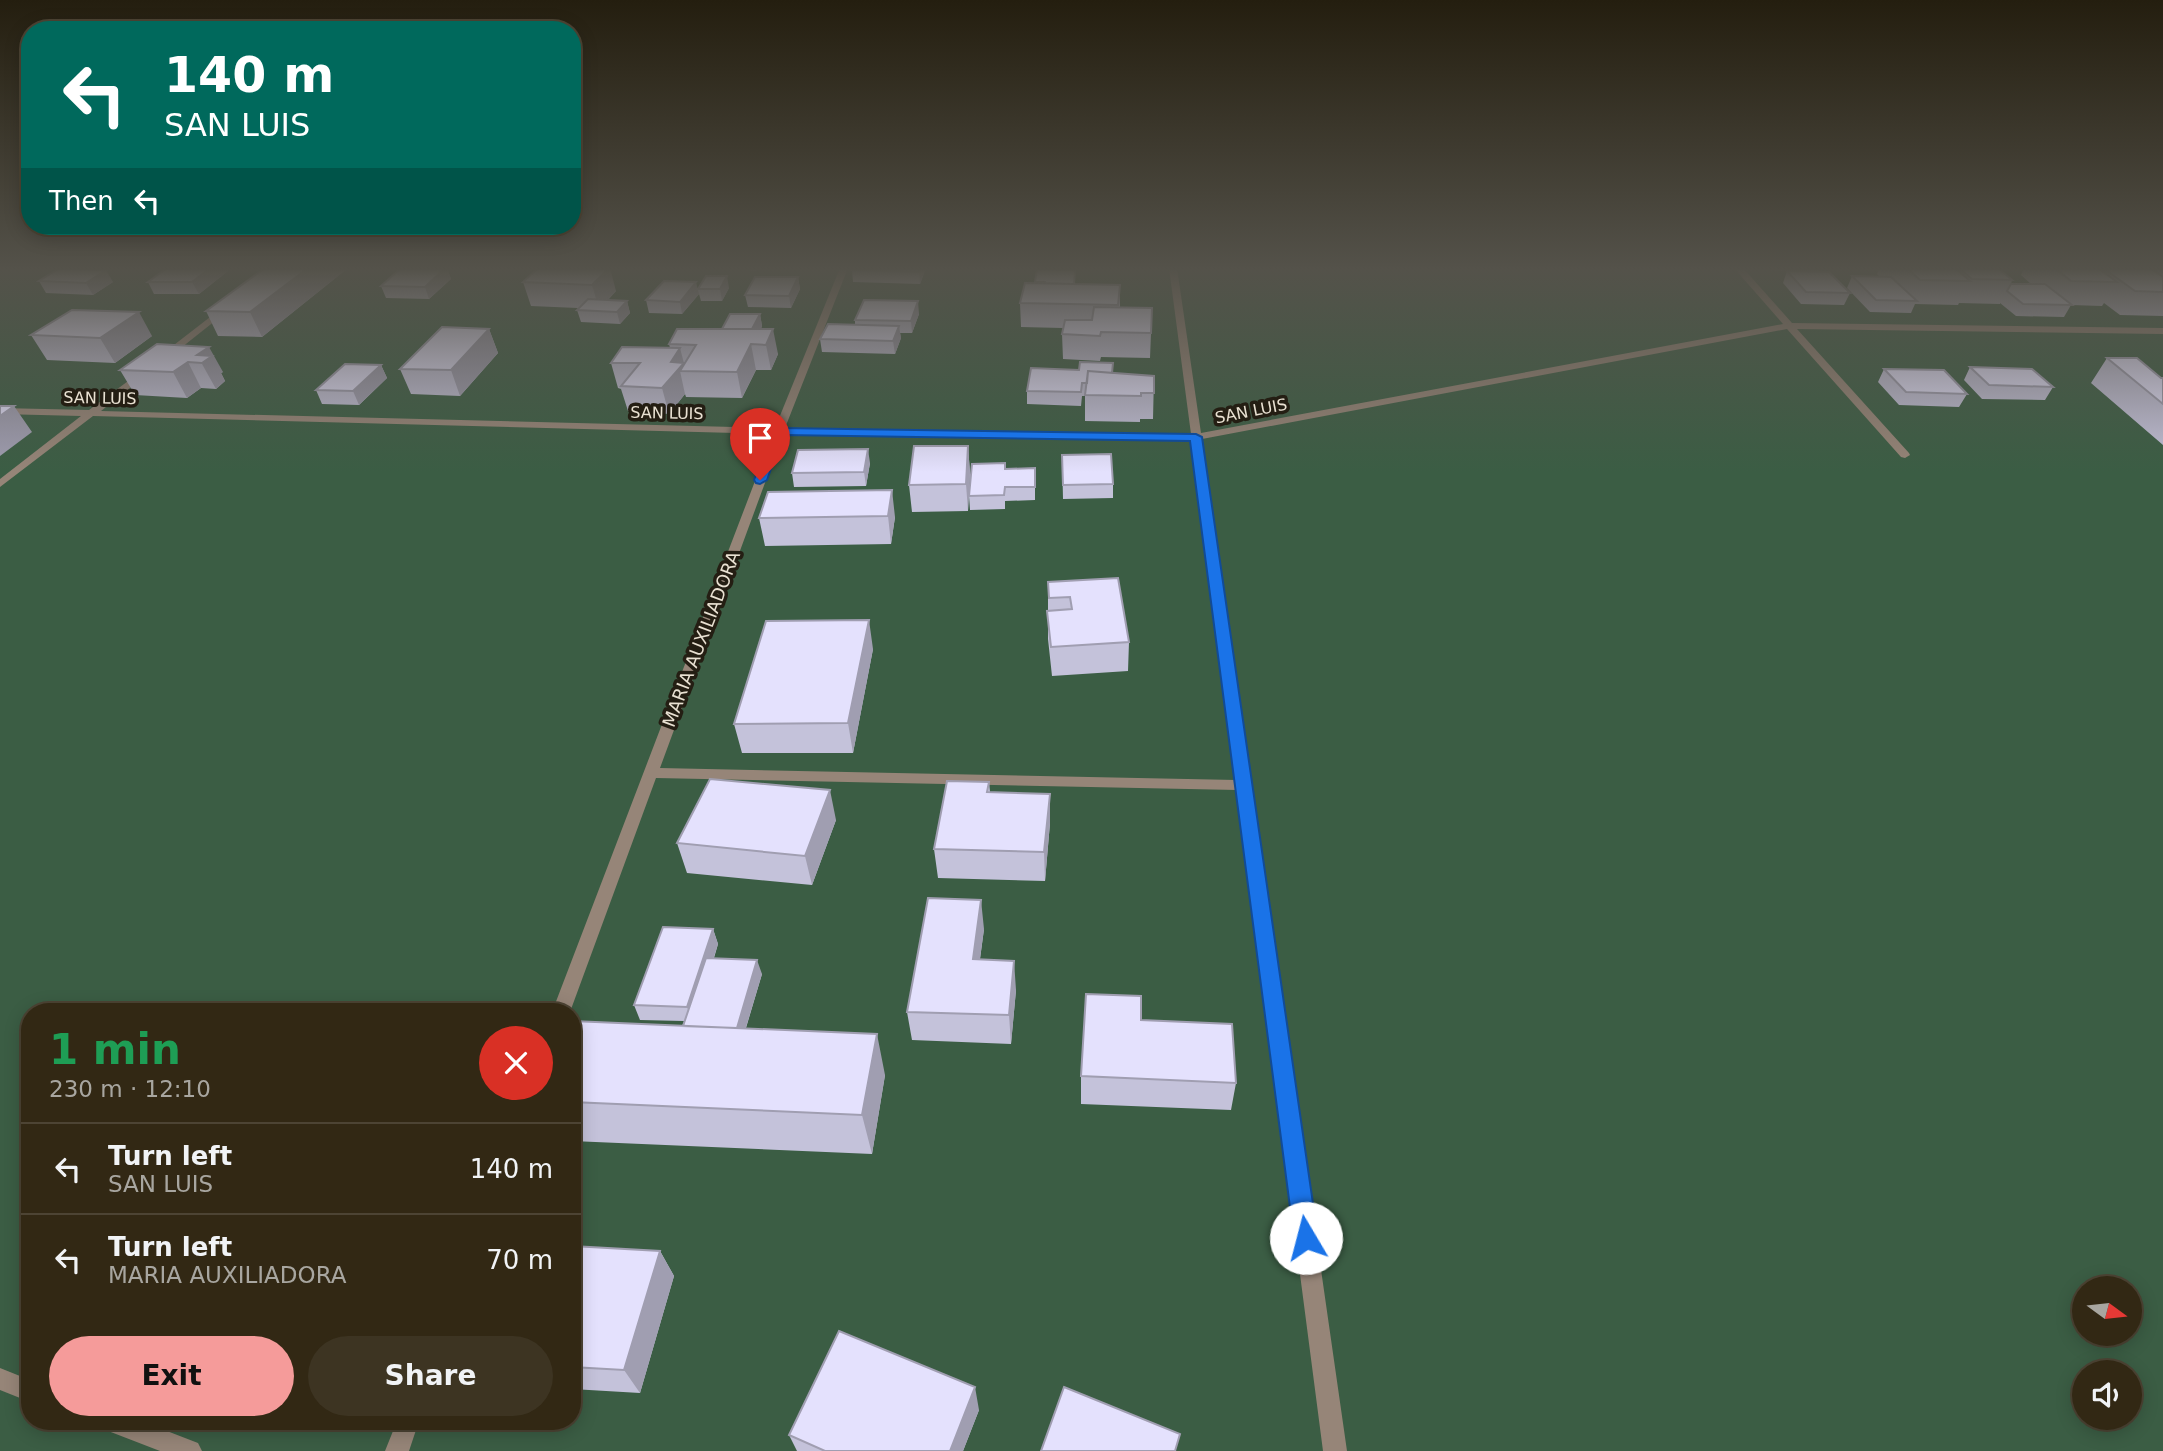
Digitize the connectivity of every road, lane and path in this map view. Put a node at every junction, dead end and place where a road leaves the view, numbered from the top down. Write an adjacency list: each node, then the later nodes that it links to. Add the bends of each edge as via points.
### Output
1 (191, 336): 7 (street)
2 (818, 336): 8 (street, MARIA AUXILIADORA)
3 (1182, 336): 9 (street)
4 (1736, 336): 9 (street, SAN LUIS)
5 (1797, 336): 10 (street)
6 (0, 411): 7 (street, SAN LUIS)
7 (91, 413): 8 (street, SAN LUIS); 11 (street)
8 (779, 431): 9 (street, SAN LUIS); 12 (street, MARIA AUXILIADORA)
9 (1196, 437): 13 (street)
10 (1905, 455)
11 (0, 484)
12 (651, 773): 13 (street); 14 (street, MARIA AUXILIADORA)
13 (1244, 785): 21 (street)
14 (564, 1003)
15 (0, 1380): 16 (street)
16 (21, 1388)
17 (135, 1430): 19 (street)
18 (405, 1430): 20 (street)
19 (190, 1451)
20 (397, 1451)
21 (1335, 1451)

